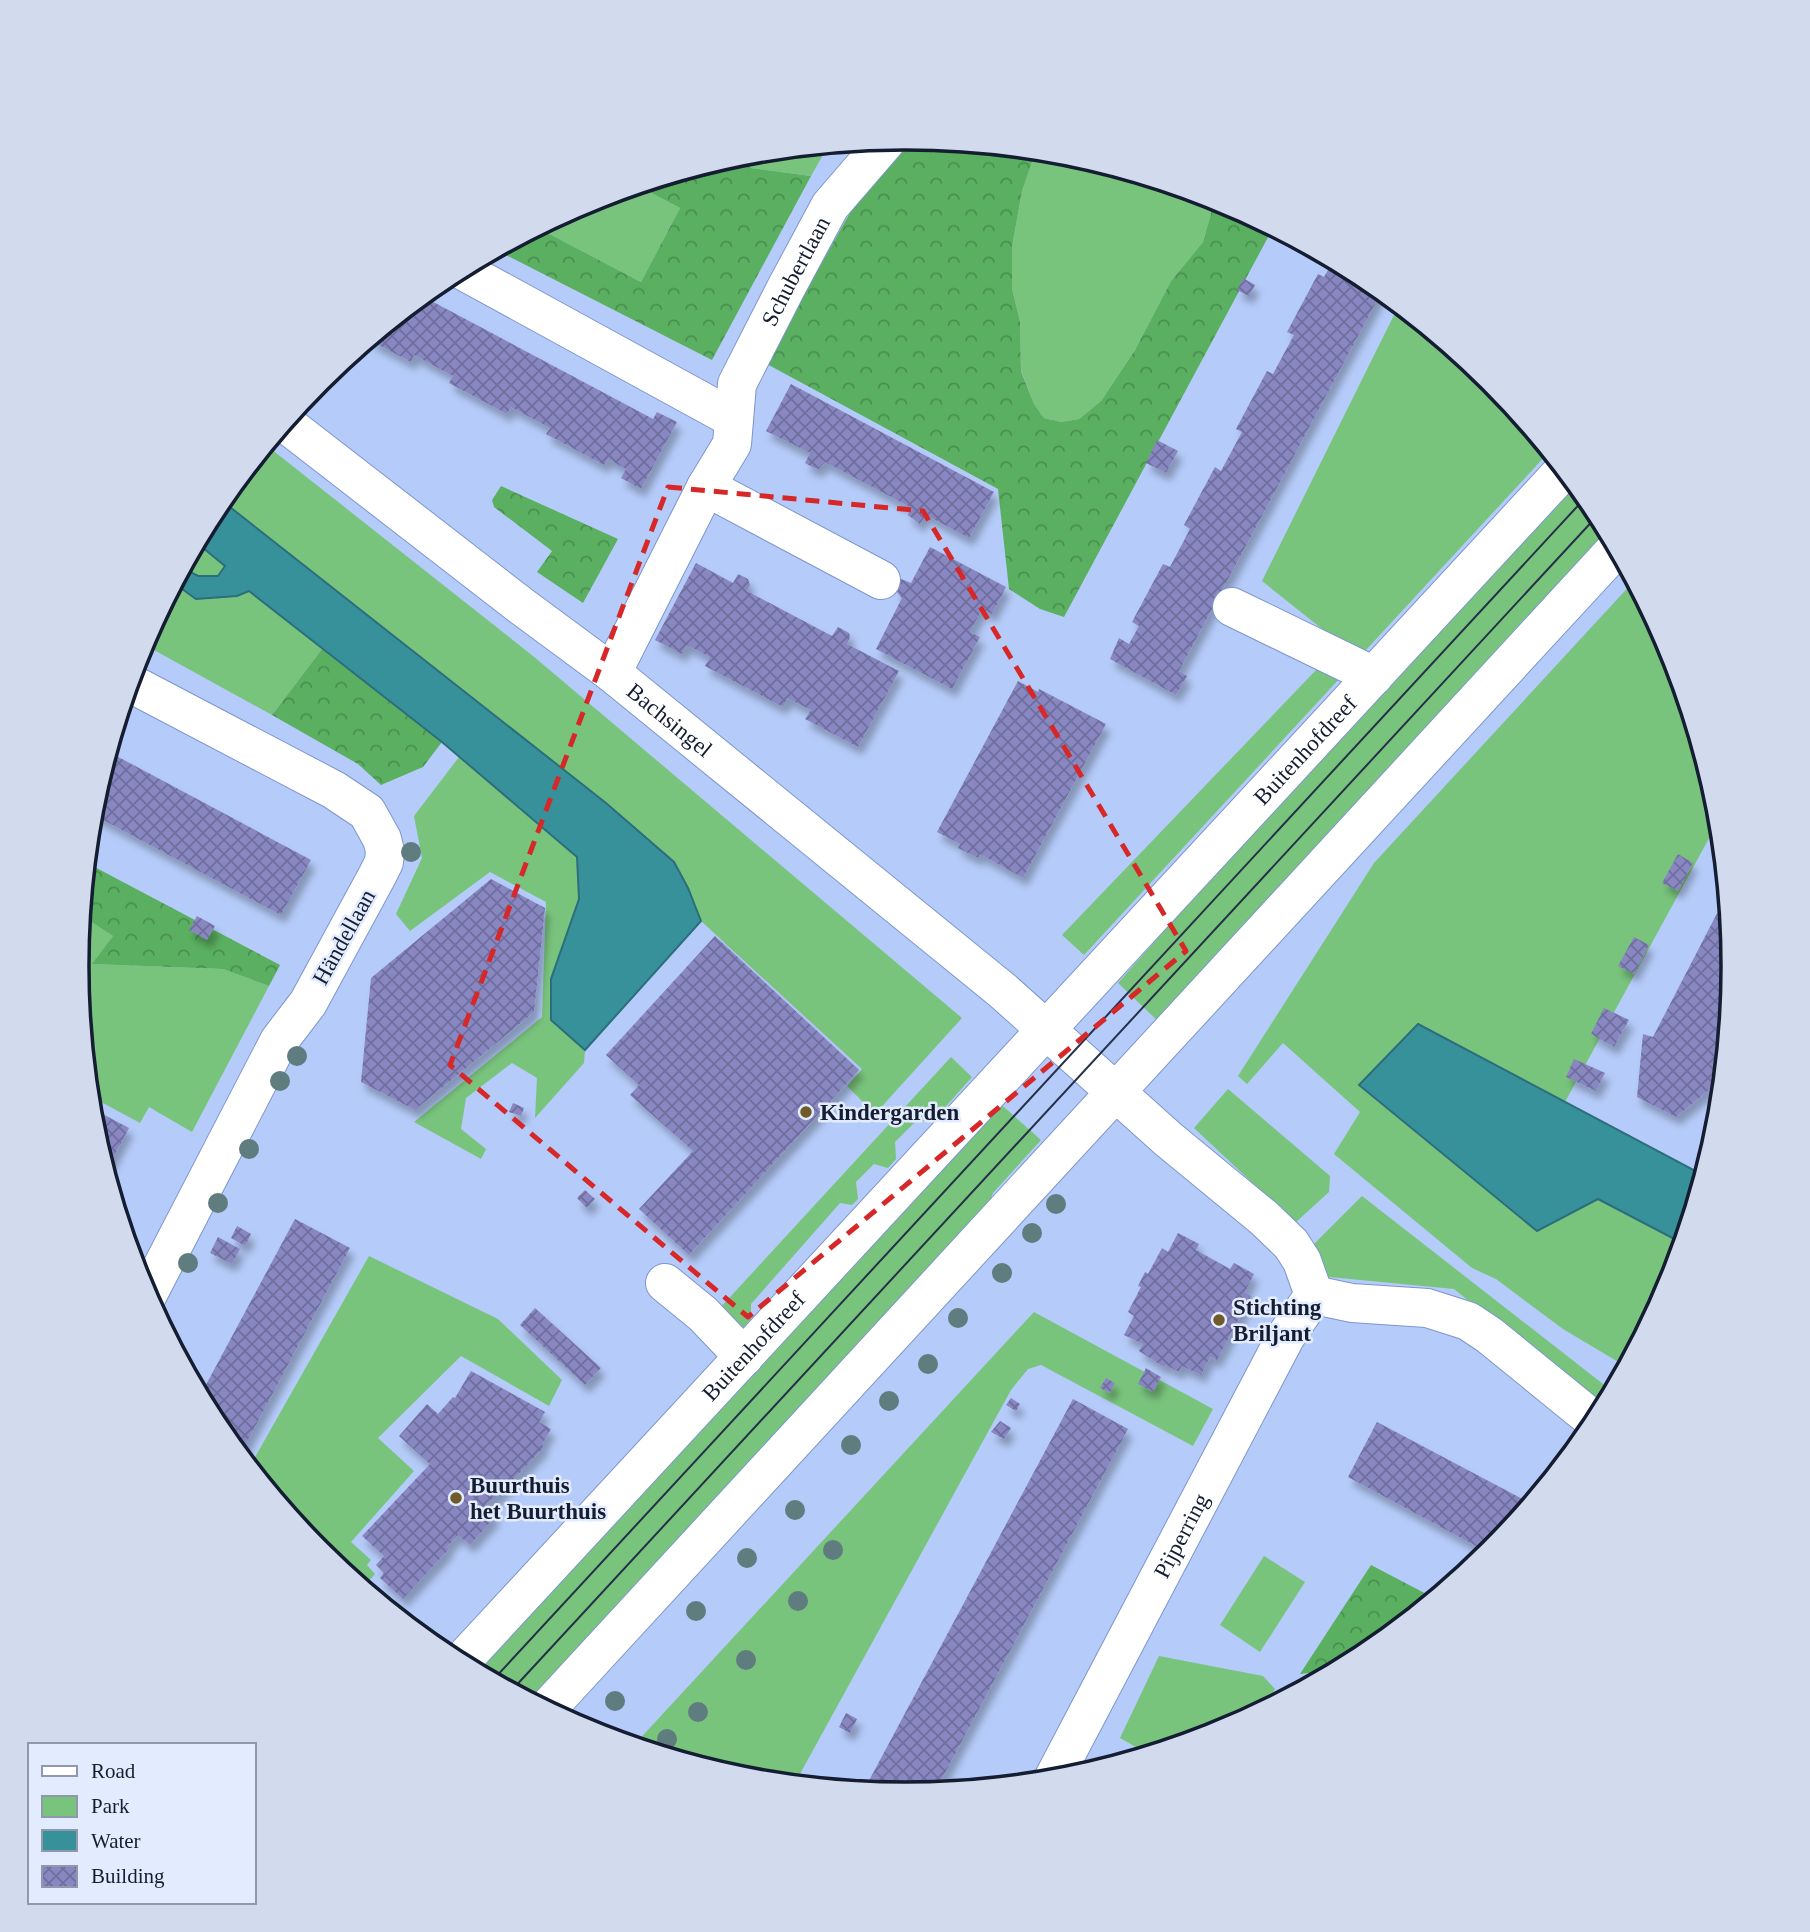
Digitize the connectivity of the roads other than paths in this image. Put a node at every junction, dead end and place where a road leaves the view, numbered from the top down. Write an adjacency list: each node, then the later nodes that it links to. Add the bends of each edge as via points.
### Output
1 (877, 151): 3 (street, Schubertlaan, via 830,206 737,384)
2 (472, 276): 3 (street)
3 (734, 419): 6 (street, Schubertlaan, via 732,444)
4 (292, 428): 10 (street, Bachsingel)
5 (1558, 477): 11 (street, Buitenhofdreef)
6 (706, 487): 8 (street); 10 (street, Schubertlaan)
7 (1610, 556): 14 (street)
8 (881, 580)
9 (1232, 607): 11 (street)
10 (612, 673): 13 (street, Bachsingel)
11 (1374, 676): 13 (street, Buitenhofdreef)
12 (139, 688): 16 (street, Händellaan, via 334,790 367,812 385,850 377,876 309,1003 279,1041)
13 (1048, 1029): 14 (street); 18 (street, Buitenhofdreef)
14 (1116, 1090): 17 (street, via 1291,1244); 21 (street)
15 (665, 1283): 18 (street)
16 (153, 1284)
17 (1314, 1294): 19 (street, via 1352,1303 1427,1308 1468,1321); 22 (street, Pijperring, via 1286,1336)
18 (744, 1357): 20 (street, Buitenhofdreef)
19 (1586, 1414)
20 (468, 1654)
21 (553, 1702)
22 (1059, 1767)

